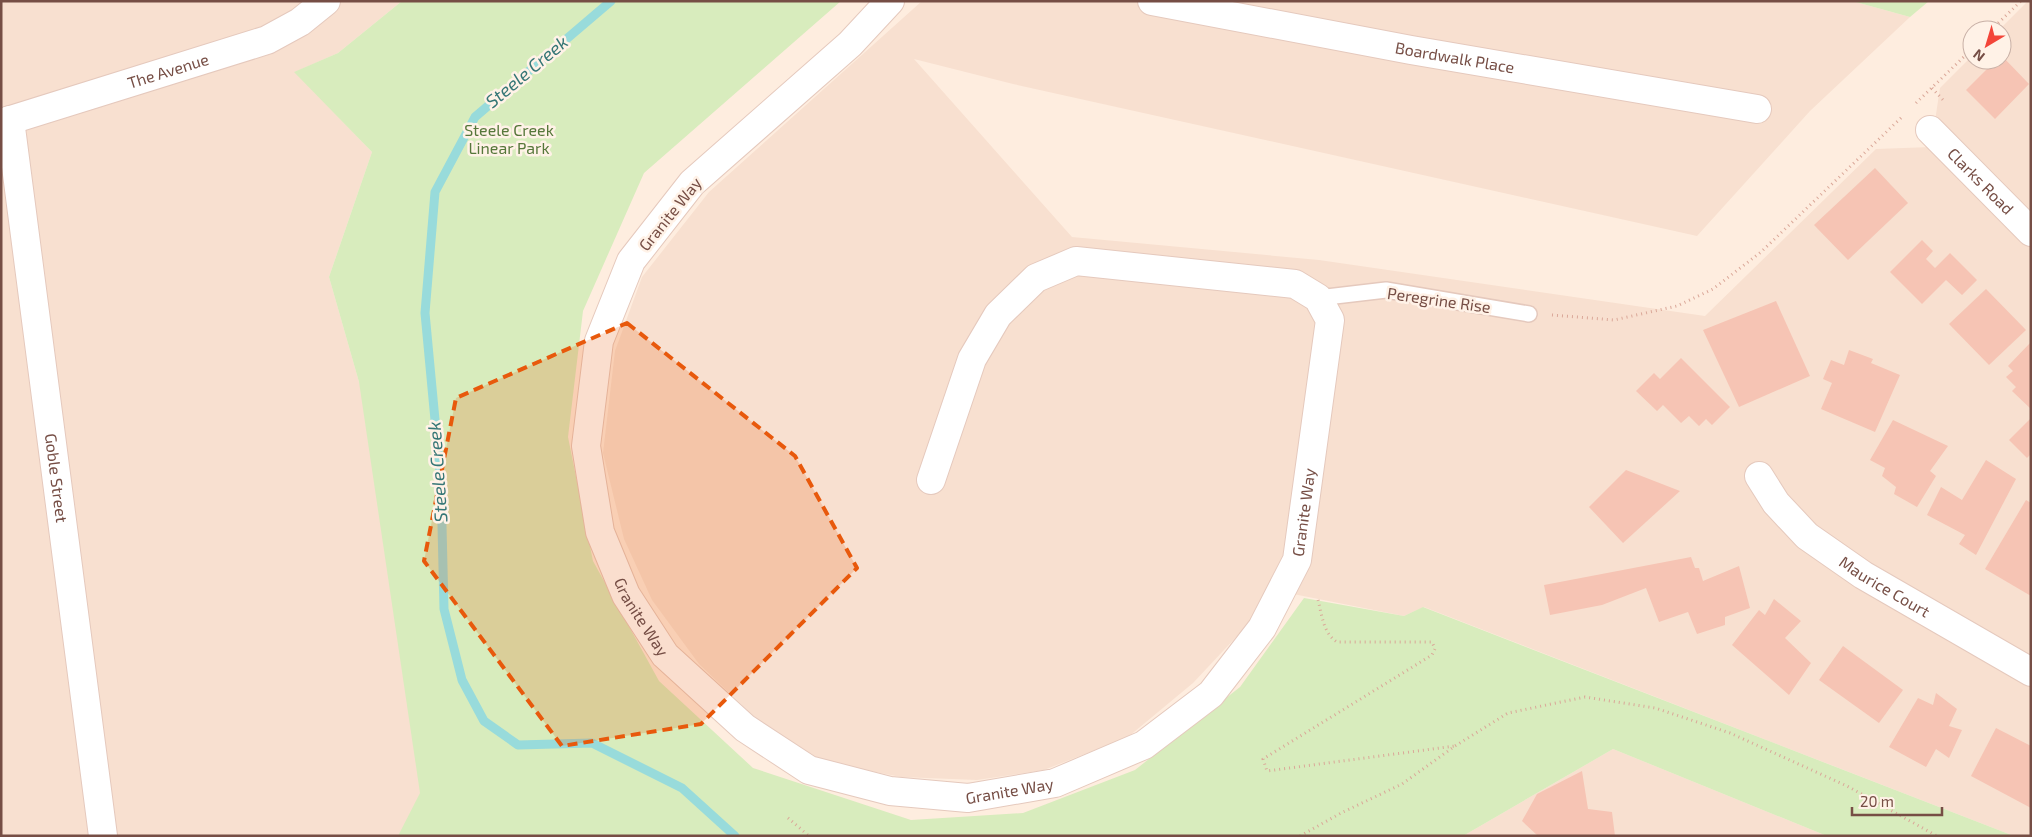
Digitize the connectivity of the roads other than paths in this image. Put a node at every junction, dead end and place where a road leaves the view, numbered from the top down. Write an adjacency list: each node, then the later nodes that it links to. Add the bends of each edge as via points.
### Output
1 (326, 1): 5 (street, The Avenue, via 300,22 267,40)
2 (890, 1): 8 (street, Granite Way, via 850,44 692,183 631,262 599,340 586,446 600,532 626,595 665,655 745,728 809,770 890,791 968,798 1055,783 1144,745 1211,694 1262,628 1297,560 1330,320)
3 (1152, 1): 4 (street, Boardwalk Place)
4 (1757, 109)
5 (5, 122): 13 (street, Goble Street)
6 (1930, 130): 7 (street, Clarks Road)
7 (2031, 232)
8 (1318, 298): 9 (lane, Peregrine Rise, via 1386,290); 11 (street, via 1294,284 1076,260 1036,278 998,315 972,359)
9 (1529, 314)
10 (1759, 476): 12 (street, Maurice Court, via 1776,503 1807,536 1863,575)
11 (931, 480)
12 (2031, 672)
13 (103, 836)

